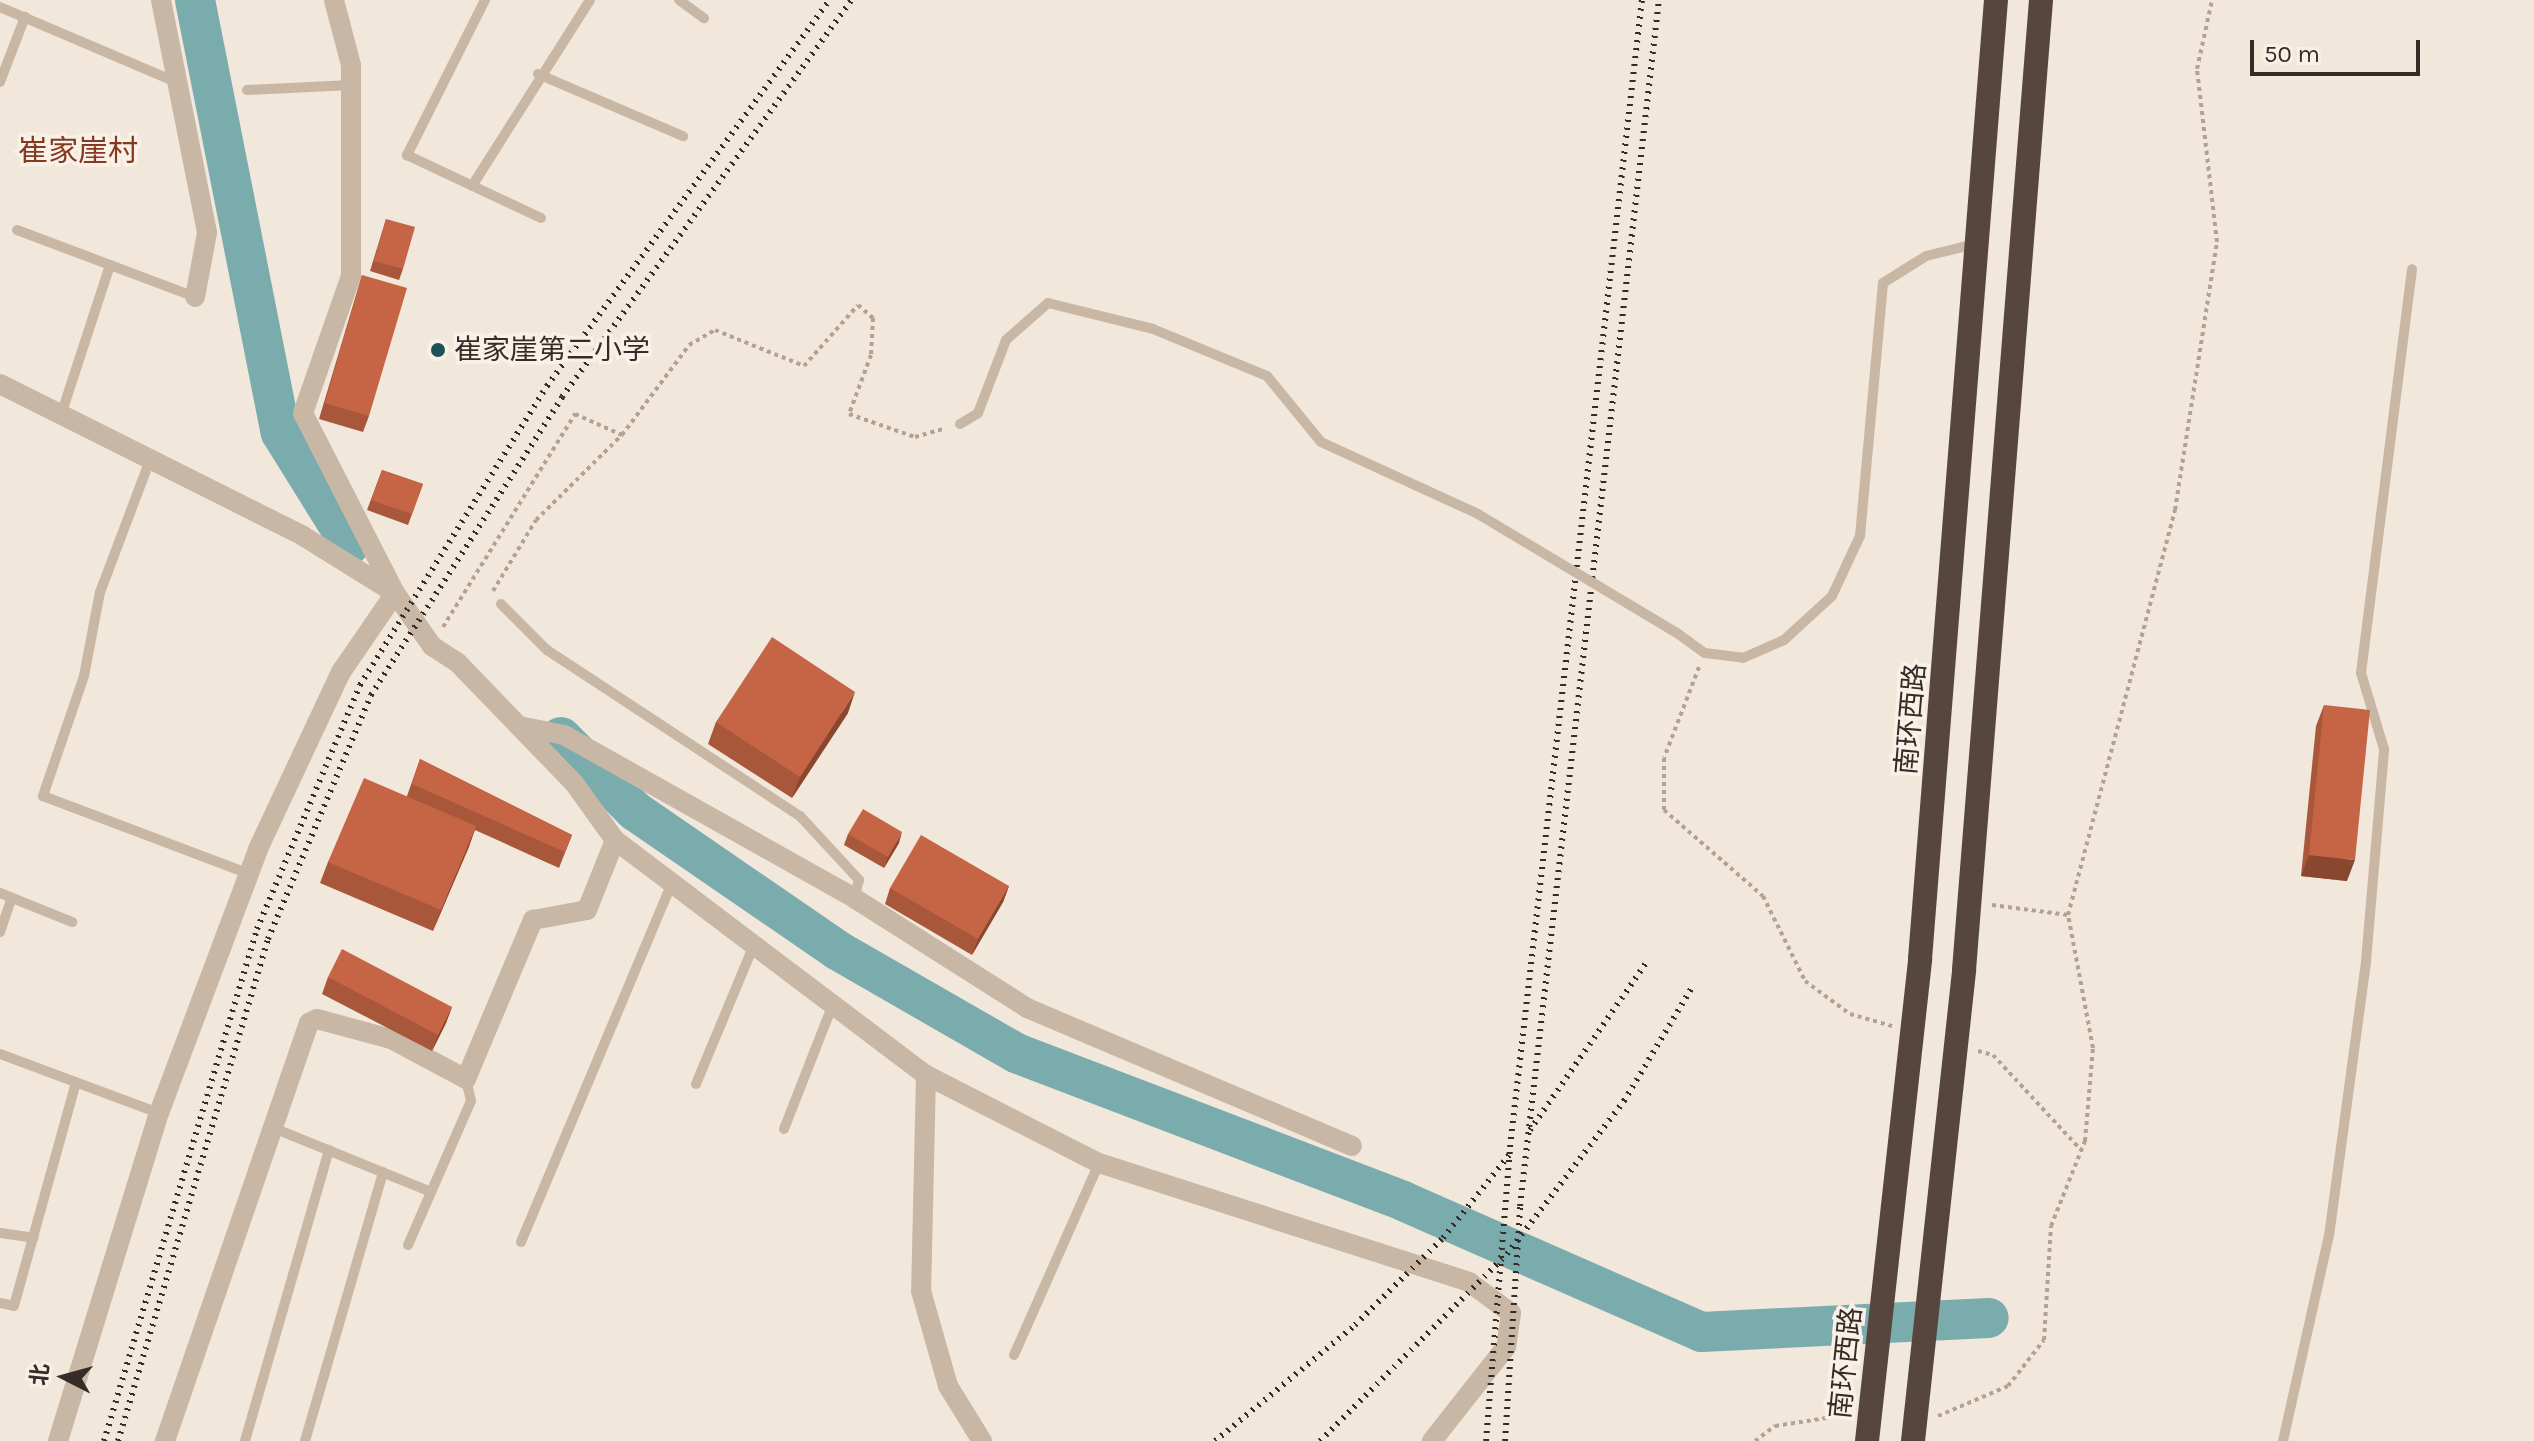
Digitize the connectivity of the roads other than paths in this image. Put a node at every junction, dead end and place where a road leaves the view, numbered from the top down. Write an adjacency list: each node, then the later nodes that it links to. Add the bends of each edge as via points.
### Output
1 (161, 0): 13 (street)
2 (334, 0): 14 (street)
3 (485, 0): 17 (lane, via 407,155)
4 (590, 0): 11 (lane)
5 (679, 0): 10 (lane)
6 (1996, 0): 20 (highway, 南环西路)
7 (2041, 0): 67 (highway, bridge, via 1964,970)
8 (0, 7): 9 (lane)
9 (25, 17): 12 (lane); 13 (lane)
10 (704, 18)
11 (538, 74): 16 (lane); 17 (lane)
12 (0, 82)
13 (178, 83): 23 (street, via 207,233)
14 (351, 85): 15 (lane); 28 (street, via 351,276 303,413)
15 (247, 90)
16 (683, 136)
17 (472, 186): 18 (lane)
18 (541, 218)
19 (17, 230): 21 (lane)
20 (1980, 243): 26 (lane, bridge, via 1926,256 1883,283 1860,536 1832,596 1765,650 1743,658 1705,653 1478,514 1321,442 1267,376 1153,329 1048,303 1006,340 978,413); 60 (highway, 南环西路, bridge, via 1920,959)
21 (110, 265): 23 (lane); 25 (lane)
22 (2412, 269): 68 (lane, via 2361,673 2384,749 2366,961 2329,1236)
23 (195, 297)
24 (0, 384): 25 (street)
25 (61, 415): 27 (street)
26 (960, 424)
27 (150, 460): 28 (street, via 303,536); 32 (lane, via 100,592 84,676 43,796)
28 (395, 593): 30 (street, via 432,646); 32 (street, via 341,672)
29 (501, 604): 36 (lane, via 547,650 800,816 859,880)
30 (519, 726): 31 (street); 36 (street, via 564,735)
31 (615, 840): 33 (street); 43 (street, via 587,910 533,920)
32 (249, 874): 46 (street)
33 (672, 883): 39 (street); 56 (lane)
34 (0, 893): 35 (lane)
35 (12, 898): 37 (lane); 38 (lane)
36 (854, 898): 49 (street, via 1027,1008)
37 (72, 922)
38 (0, 932)
39 (754, 945): 40 (street); 45 (lane)
40 (833, 1004): 42 (street); 48 (lane)
41 (0, 1054): 44 (lane)
42 (926, 1075): 51 (street); 65 (street, via 921,1291 948,1386)
43 (466, 1079): 47 (street, via 391,1039 317,1019 309,1023); 53 (lane, via 471,1101)
44 (76, 1082): 46 (lane); 55 (lane)
45 (696, 1084)
46 (159, 1113): 61 (street)
47 (271, 1127): 50 (lane); 62 (street)
48 (784, 1129)
49 (1352, 1146)
50 (329, 1150): 52 (lane); 63 (lane)
51 (1099, 1163): 59 (lane); 66 (street, via 1469,1282 1511,1313 1506,1347)
52 (383, 1172): 53 (lane); 64 (lane)
53 (429, 1191): 57 (lane)
54 (0, 1233): 55 (lane)
55 (34, 1238): 58 (lane, via 14,1306)
56 (521, 1242)
57 (408, 1245)
58 (0, 1303)
59 (1014, 1355)
60 (1865, 1429)
61 (58, 1441)
62 (165, 1441)
63 (245, 1441)
64 (305, 1441)
65 (982, 1441)
66 (1432, 1441)
67 (1913, 1441)
68 (2283, 1441)

